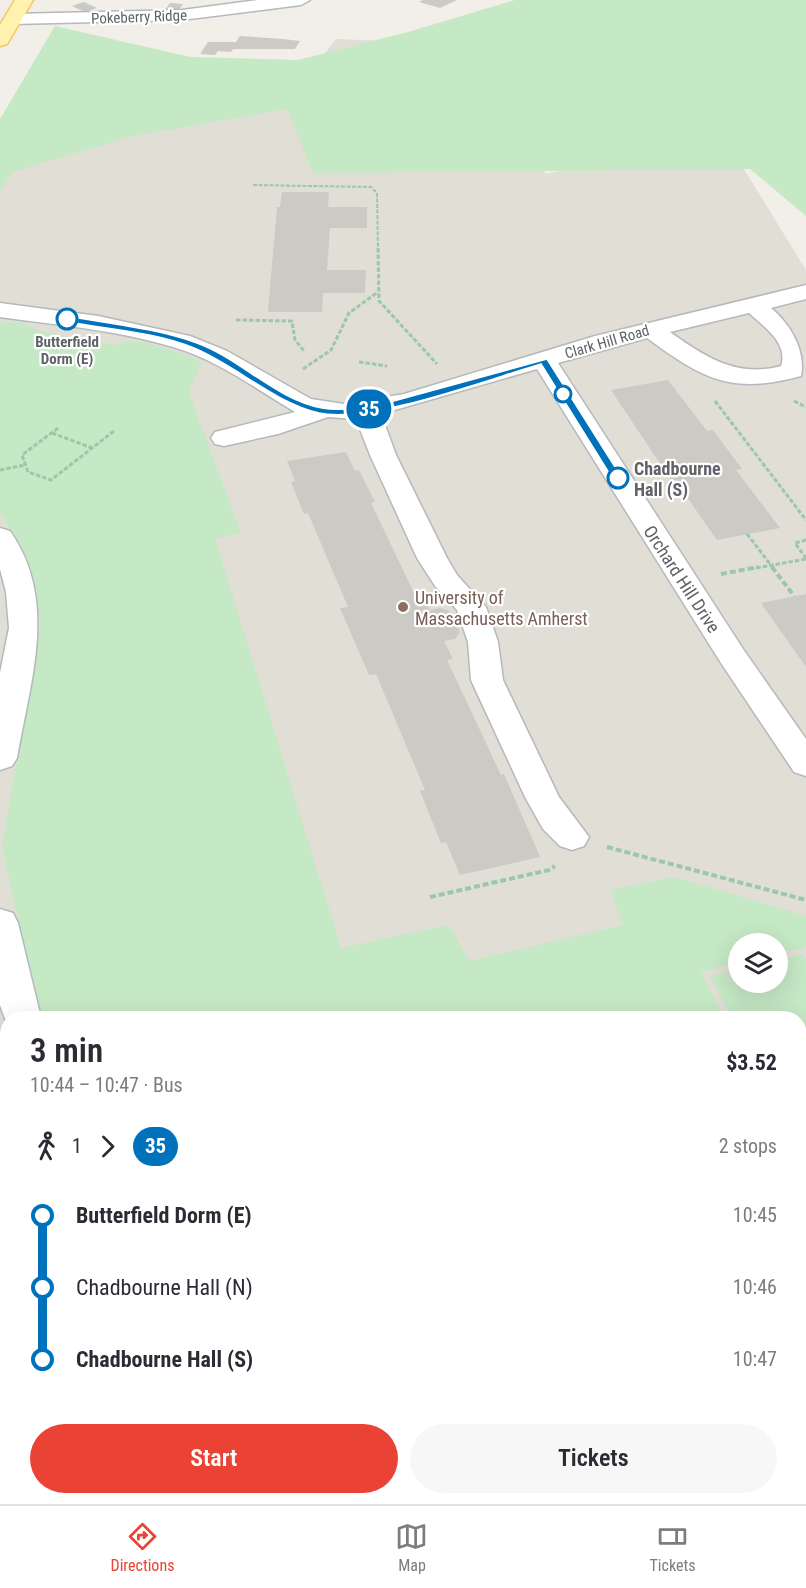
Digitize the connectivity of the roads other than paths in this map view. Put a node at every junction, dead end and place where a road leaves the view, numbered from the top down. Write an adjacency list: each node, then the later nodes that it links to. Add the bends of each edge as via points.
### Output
1 (24, 0): 4 (main road)
2 (60, 0): 5 (street)
3 (301, 0): 5 (street, Pokeberry Ridge, via 182,15)
4 (13, 19): 5 (street, Pokeberry Ridge); 6 (main road)
5 (43, 19)
6 (0, 40)
7 (801, 299): 8 (street, Clark Hill Road)
8 (754, 305): 10 (street, Clark Hill Road); 10 (street, via 794,345 798,354 792,371 759,380 728,377 711,371)
9 (0, 310): 13 (street, Clark Hill Road, via 98,323 181,341 218,356 304,406)
10 (650, 329): 11 (street, Clark Hill Road)
11 (544, 361): 12 (street, Clark Hill Road); 17 (street, Orchard Hill Drive, via 732,656)
12 (366, 410): 13 (street, Clark Hill Road); 18 (street, via 382,455 432,558 471,608 483,642 487,680 542,797 555,820)
13 (322, 411): 14 (street)
14 (224, 438)
15 (0, 537): 16 (street, via 17,569 24,613)
16 (0, 758)
17 (806, 764)
18 (572, 837)
19 (0, 923): 20 (street)
20 (20, 1011)

